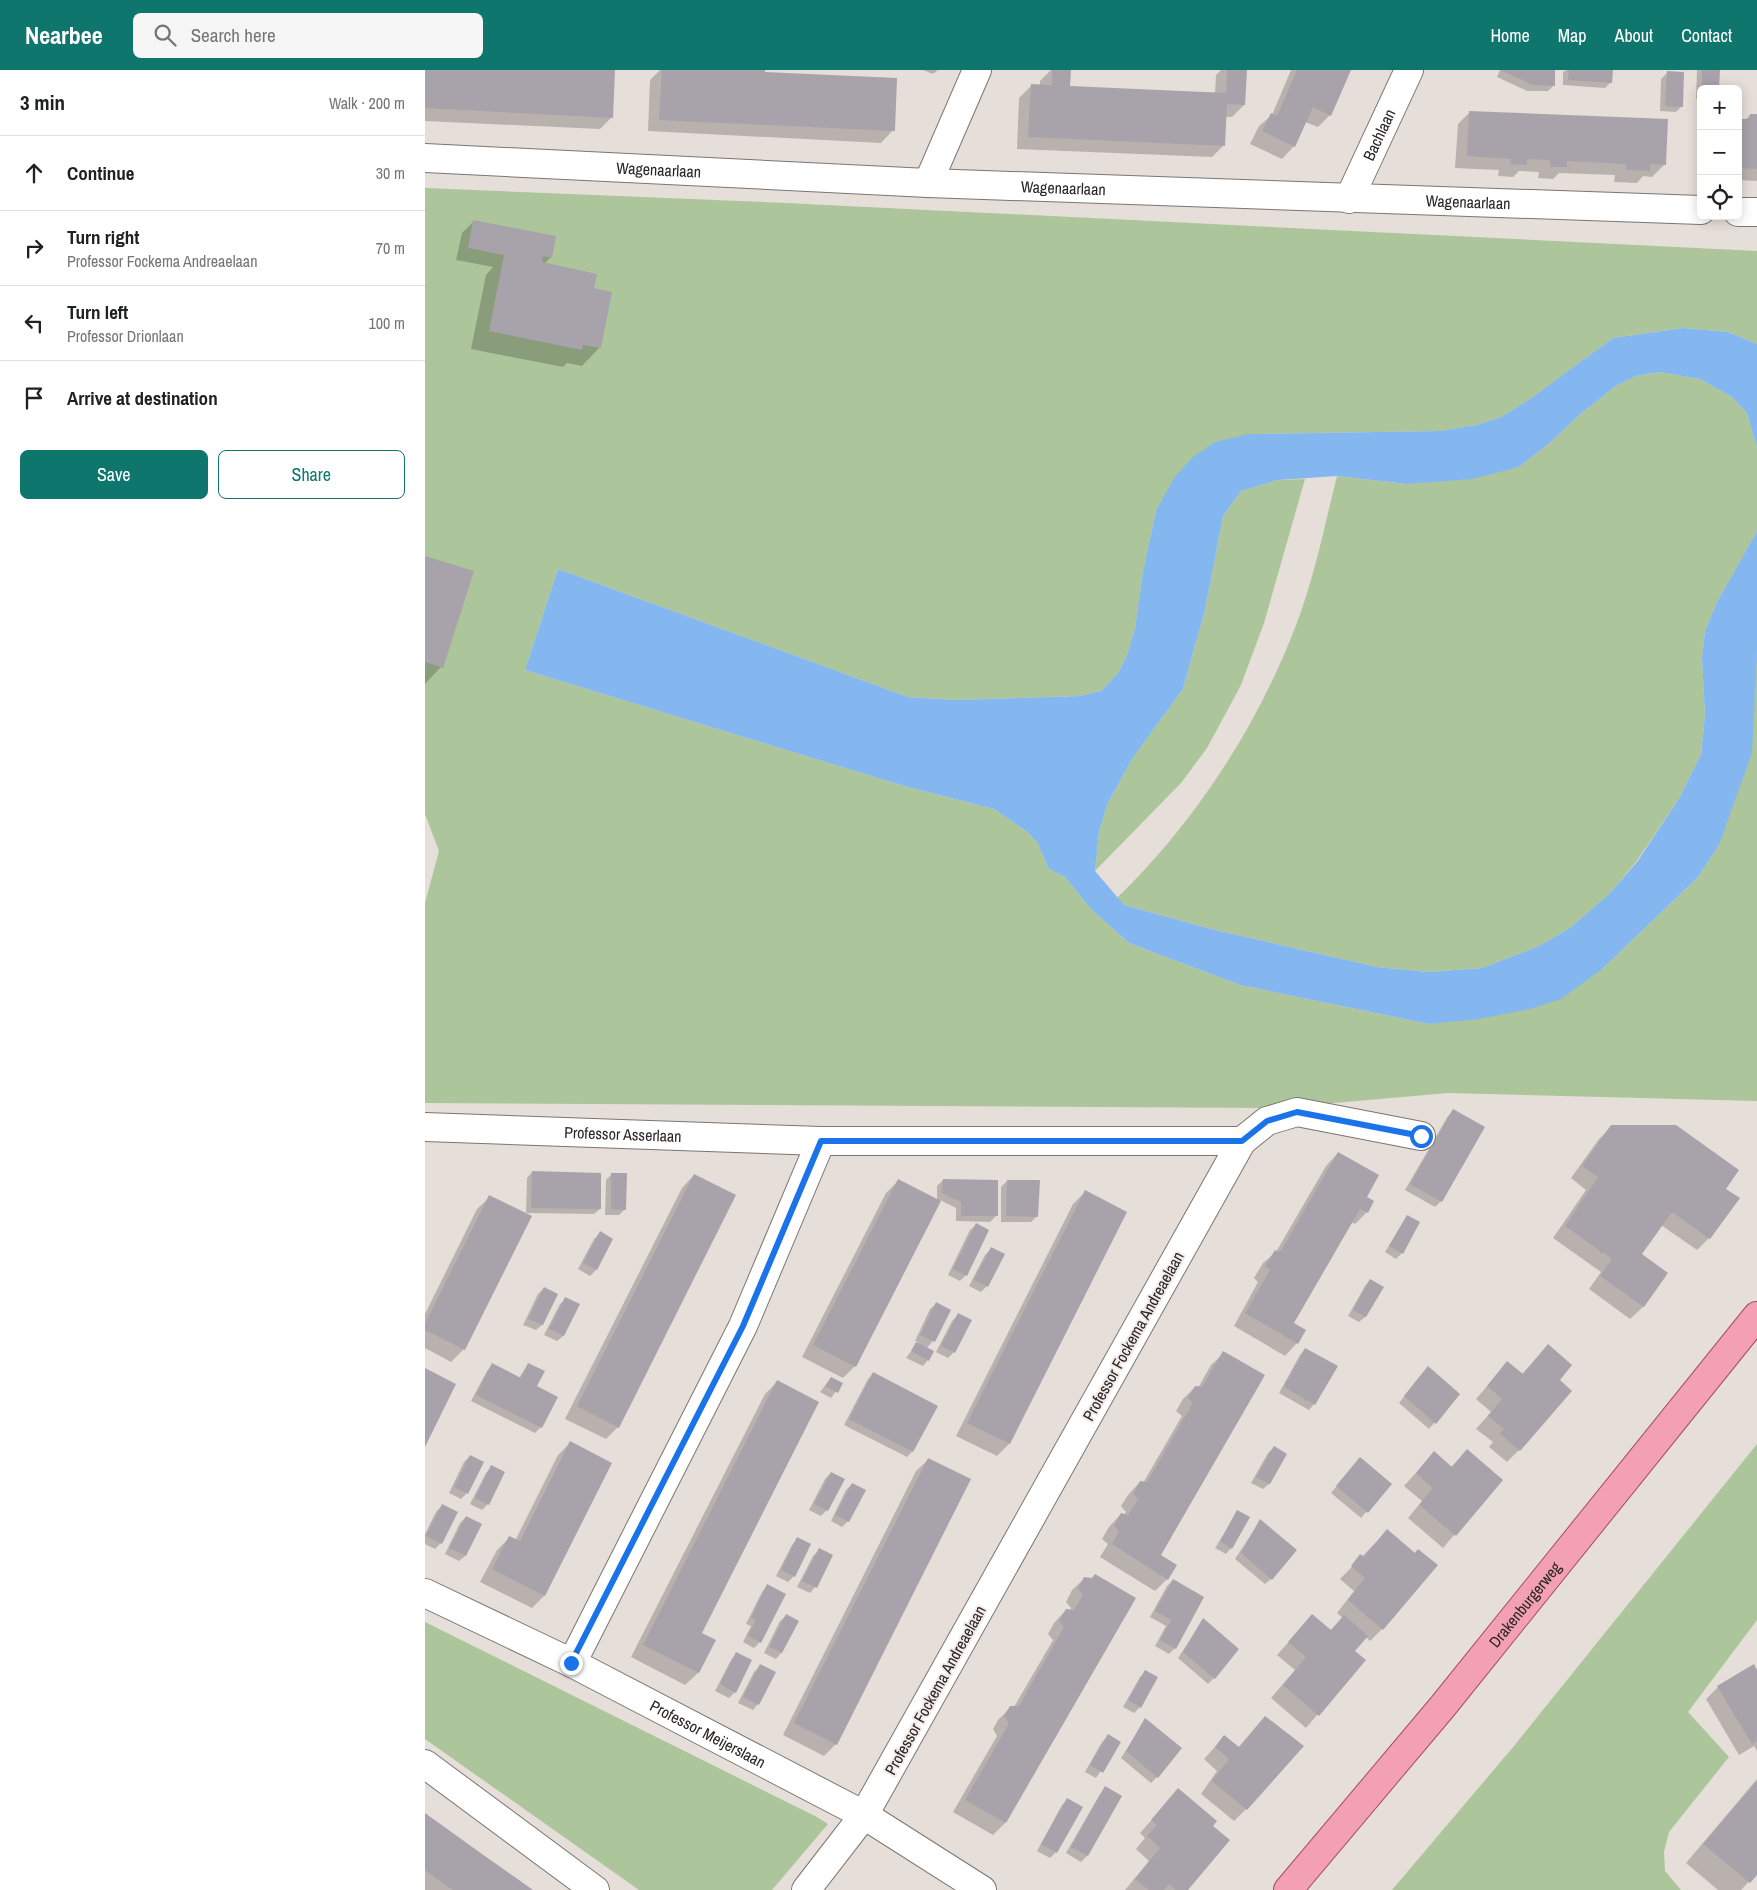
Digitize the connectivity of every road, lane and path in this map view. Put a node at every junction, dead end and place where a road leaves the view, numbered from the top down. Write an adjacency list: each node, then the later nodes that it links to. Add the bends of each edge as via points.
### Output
1 (977, 70): 4 (street)
2 (1409, 70): 5 (street, Bachlaan)
3 (425, 158): 4 (street, Wagenaarlaan)
4 (927, 183): 5 (street, Wagenaarlaan)
5 (1349, 199): 6 (street, Wagenaarlaan)
6 (1697, 210)
7 (1742, 212): 8 (street)
8 (1757, 212)
9 (425, 1127): 11 (street, Professor Asserlaan)
10 (1421, 1136): 12 (street, via 1297,1112 1267,1121)
11 (821, 1141): 12 (street); 15 (street, via 743,1326)
12 (1242, 1141): 17 (street, Professor Fockema Andreaelaan)
13 (1757, 1316): 21 (main road, Drakenburgerweg, via 1443,1706)
14 (425, 1593): 15 (street, Professor Meijerslaan)
15 (571, 1663): 17 (street, Professor Meijerslaan)
16 (425, 1764): 18 (street)
17 (865, 1815): 19 (street, Professor Fockema Andreaelaan); 20 (street, Professor Meijerslaan)
18 (595, 1890)
19 (806, 1890)
20 (982, 1890)
21 (1287, 1890)

